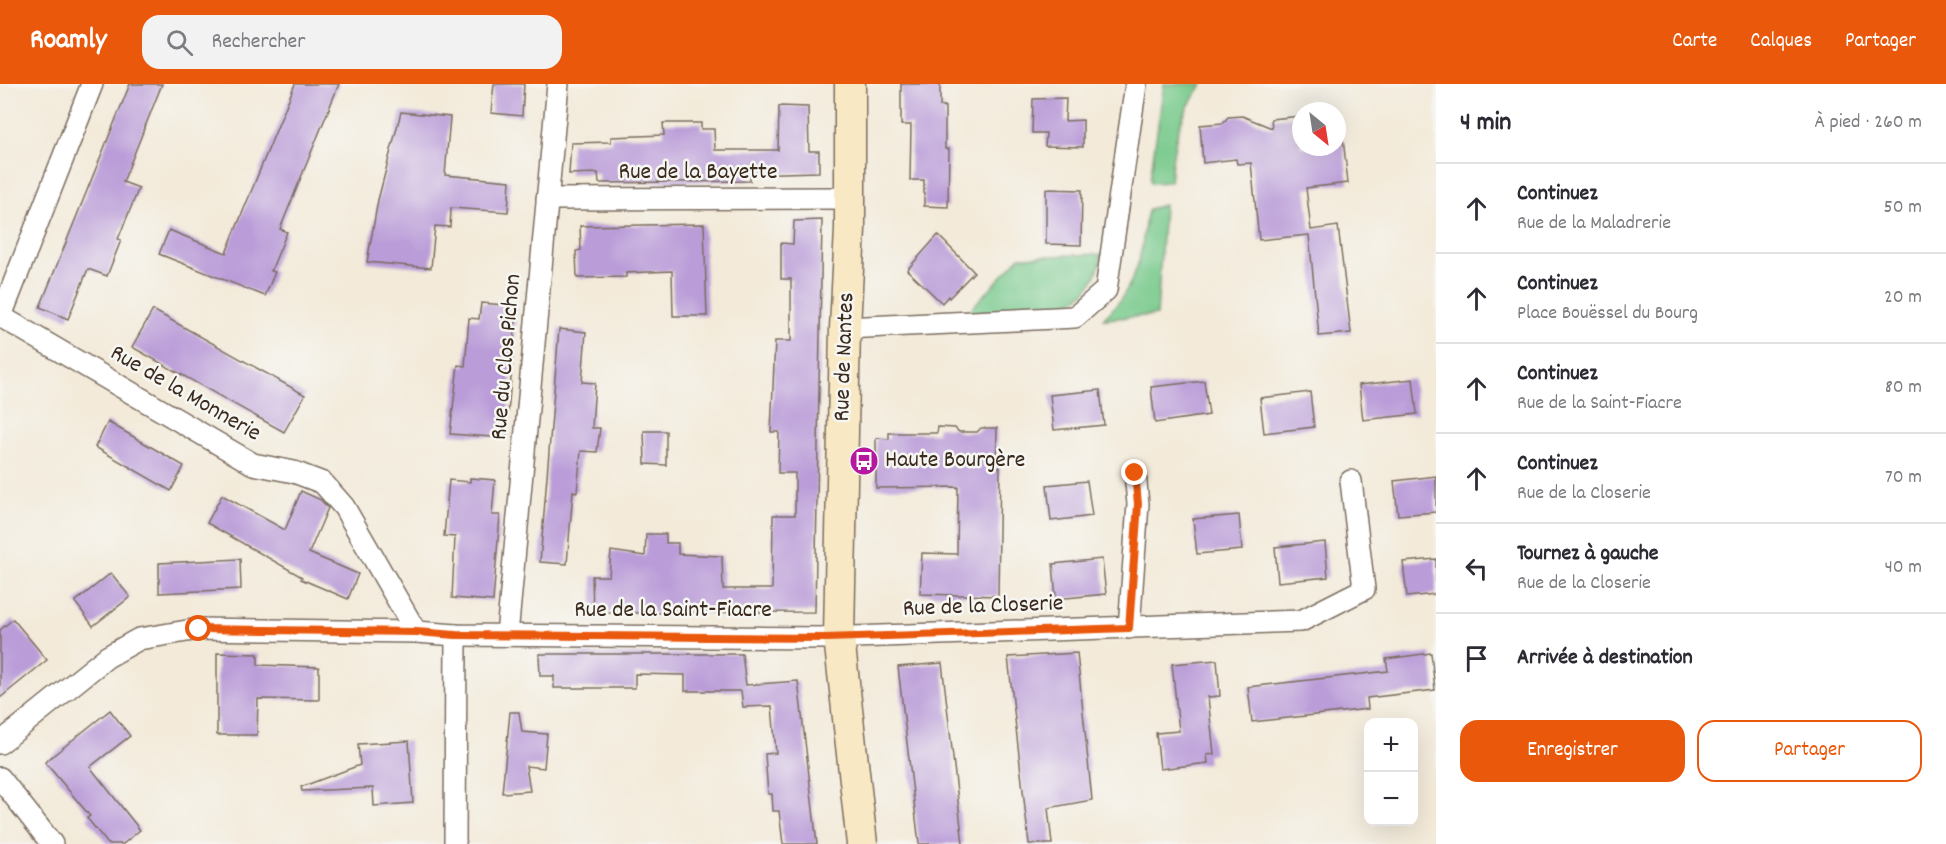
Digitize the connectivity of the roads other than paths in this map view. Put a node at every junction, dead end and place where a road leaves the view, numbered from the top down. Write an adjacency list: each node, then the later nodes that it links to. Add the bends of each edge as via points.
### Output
1 (92, 84): 7 (street)
2 (558, 84): 6 (street, Rue du Clos Pichon)
3 (850, 84): 5 (main road, Rue de Nantes)
4 (1136, 84): 8 (street, via 1106,290 1075,316)
5 (850, 198): 6 (street, Rue de la Bayette); 8 (main road, Rue de Nantes)
6 (547, 200): 14 (street, Rue du Clos Pichon)
7 (1, 316): 12 (street, Rue de la Monnerie, via 253,464 294,472 323,483 344,507)
8 (845, 328): 15 (main road, Rue de Nantes)
9 (1135, 473): 11 (street, via 1138,504)
10 (1351, 481): 11 (street, Rue de la Closerie, via 1364,589 1301,621)
11 (1129, 628): 15 (street, Rue de la Closerie)
12 (416, 632): 13 (street, Rue de la Saint-Fiacre); 16 (street, Rue de la Saint-Fiacre, via 199,629 139,639 107,657)
13 (456, 635): 14 (street, Rue de la Saint-Fiacre); 19 (street)
14 (507, 635): 15 (street, Rue de la Saint-Fiacre)
15 (839, 637): 20 (main road, Rue de Nantes)
16 (0, 743)
17 (0, 778): 18 (street)
18 (52, 844)
19 (455, 844)
20 (862, 844)

